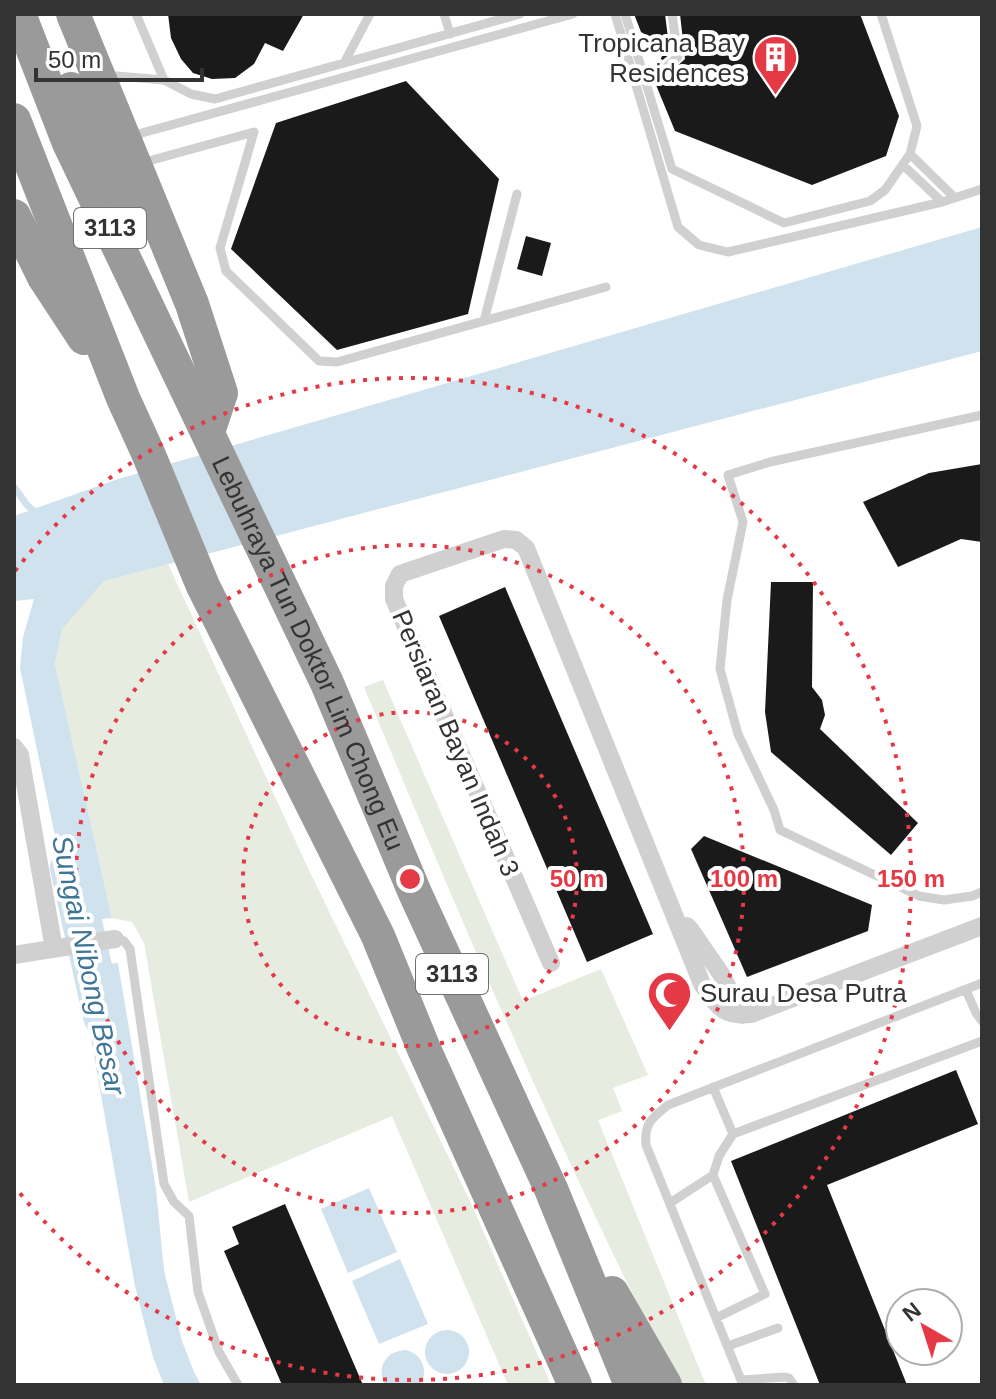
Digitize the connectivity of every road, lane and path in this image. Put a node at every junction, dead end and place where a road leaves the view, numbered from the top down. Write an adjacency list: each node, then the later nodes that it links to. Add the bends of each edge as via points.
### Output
1 (19, 14): 31 (highway, Lebuhraya Tun Doktor Lim Chong Eu / 3113, via 69,143)
2 (42, 14): 31 (highway, via 79,109 169,300 200,380)
3 (73, 14): 15 (highway)
4 (136, 14): 16 (lane)
5 (370, 14): 14 (lane)
6 (444, 14): 13 (lane)
7 (520, 14): 13 (lane)
8 (573, 14): 19 (lane)
9 (615, 14): 25 (lane, via 678,227 699,245 728,252)
10 (625, 14): 17 (lane)
11 (672, 14): 17 (lane, via 678,57)
12 (881, 14): 20 (lane, via 917,126)
13 (450, 34): 14 (lane)
14 (344, 63): 16 (lane, via 215,99)
15 (97, 74): 16 (lane); 19 (highway)
16 (164, 80)
17 (646, 84): 21 (lane, via 672,169 784,223 870,201)
18 (14, 120): 29 (highway, Lebuhraya Tun Doktor Lim Chong Eu / 3113)
19 (129, 151): 28 (lane, via 254,132 220,248 226,271 319,361 337,362); 31 (highway, via 192,304 221,393)
20 (910, 154): 21 (lane); 24 (lane)
21 (903, 165): 25 (lane)
22 (982, 189): 24 (lane)
23 (517, 194): 28 (lane)
24 (955, 198): 25 (lane)
25 (942, 202)
26 (14, 216): 29 (highway, via 44,277)
27 (606, 287): 28 (lane)
28 (484, 321)
29 (123, 398): 53 (highway, Lebuhraya Tun Doktor Lim Chong Eu / 3113, via 203,586 378,936)
30 (982, 415): 33 (lane, via 728,475 743,522 720,669 738,734 780,830 919,896 944,900)
31 (205, 427): 46 (highway, Lebuhraya Tun Doktor Lim Chong Eu / 3113, via 327,683 415,893)
32 (14, 747): 36 (street, via 20,755)
33 (982, 892)
34 (982, 926): 38 (street, Persiaran Bayan Indah 3, via 751,1014 721,1011 702,984 526,548 504,539 400,574 394,599)
35 (115, 939): 36 (street); 52 (lane, via 130,949 164,1184 189,1216 198,1292 219,1352)
36 (61, 948): 37 (street)
37 (14, 955)
38 (551, 963)
39 (982, 983): 40 (lane)
40 (966, 990): 41 (lane); 43 (lane)
41 (982, 1021)
42 (982, 1041): 44 (lane)
43 (713, 1087): 44 (lane); 47 (lane, via 668,1105 645,1132)
44 (733, 1134): 45 (lane)
45 (713, 1175): 47 (lane); 48 (lane, via 765,1294)
46 (551, 1189): 54 (highway, Lebuhraya Tun Doktor Lim Chong Eu / 3113); 55 (highway)
47 (670, 1203): 48 (lane)
48 (716, 1318): 50 (lane)
49 (778, 1328): 50 (lane)
50 (728, 1346): 51 (lane)
51 (742, 1383): 56 (lane, via 785,1377)
52 (238, 1385)
53 (575, 1385)
54 (631, 1385)
55 (665, 1385)
56 (794, 1385)

